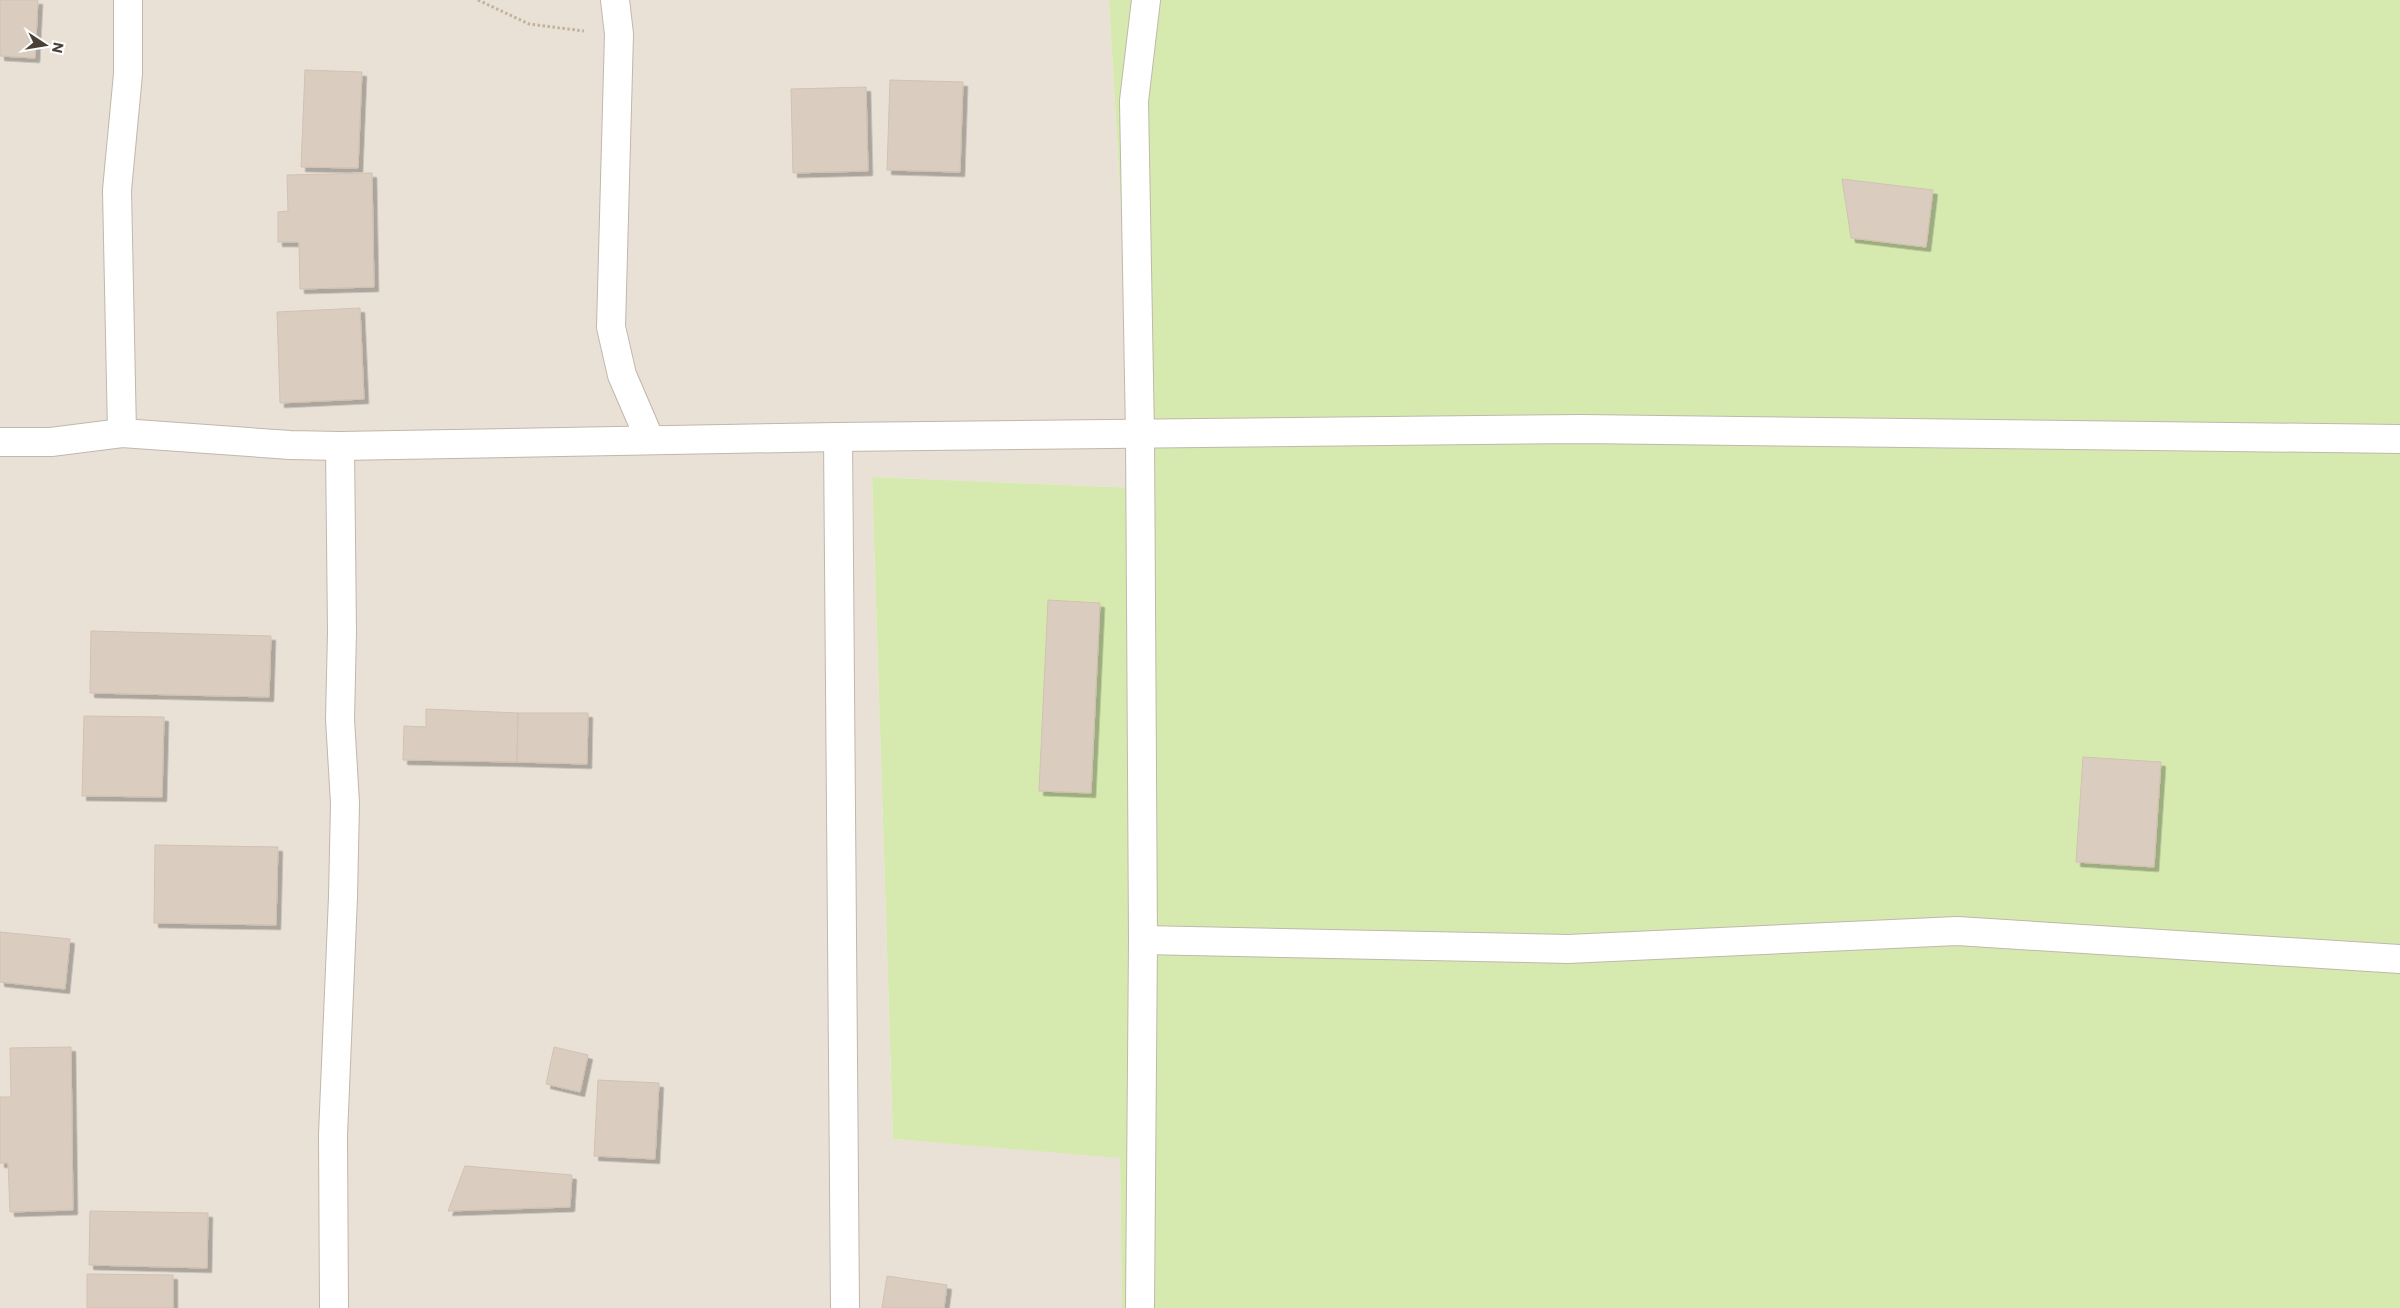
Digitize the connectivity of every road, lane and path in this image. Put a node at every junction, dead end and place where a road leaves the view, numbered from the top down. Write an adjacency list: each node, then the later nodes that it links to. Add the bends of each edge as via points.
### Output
1 (128, 0): 6 (street, via 128,74 116,190)
2 (478, 0): 5 (path, via 529,24)
3 (615, 0): 5 (street)
4 (1146, 0): 7 (street, via 1134,101)
5 (619, 34): 10 (street, via 610,327 622,375)
6 (122, 433): 11 (street, via 51,442); 12 (street, via 290,446)
7 (1140, 434): 8 (street); 9 (street, via 1582,429); 13 (street)
8 (838, 437): 10 (street); 16 (street)
9 (2400, 439)
10 (650, 440): 12 (street)
11 (0, 442)
12 (340, 446): 15 (street, via 340,719 345,803 333,1135)
13 (1143, 940): 14 (street, via 1568,949 1957,932); 17 (street)
14 (2400, 959)
15 (334, 1308)
16 (845, 1308)
17 (1140, 1308)

